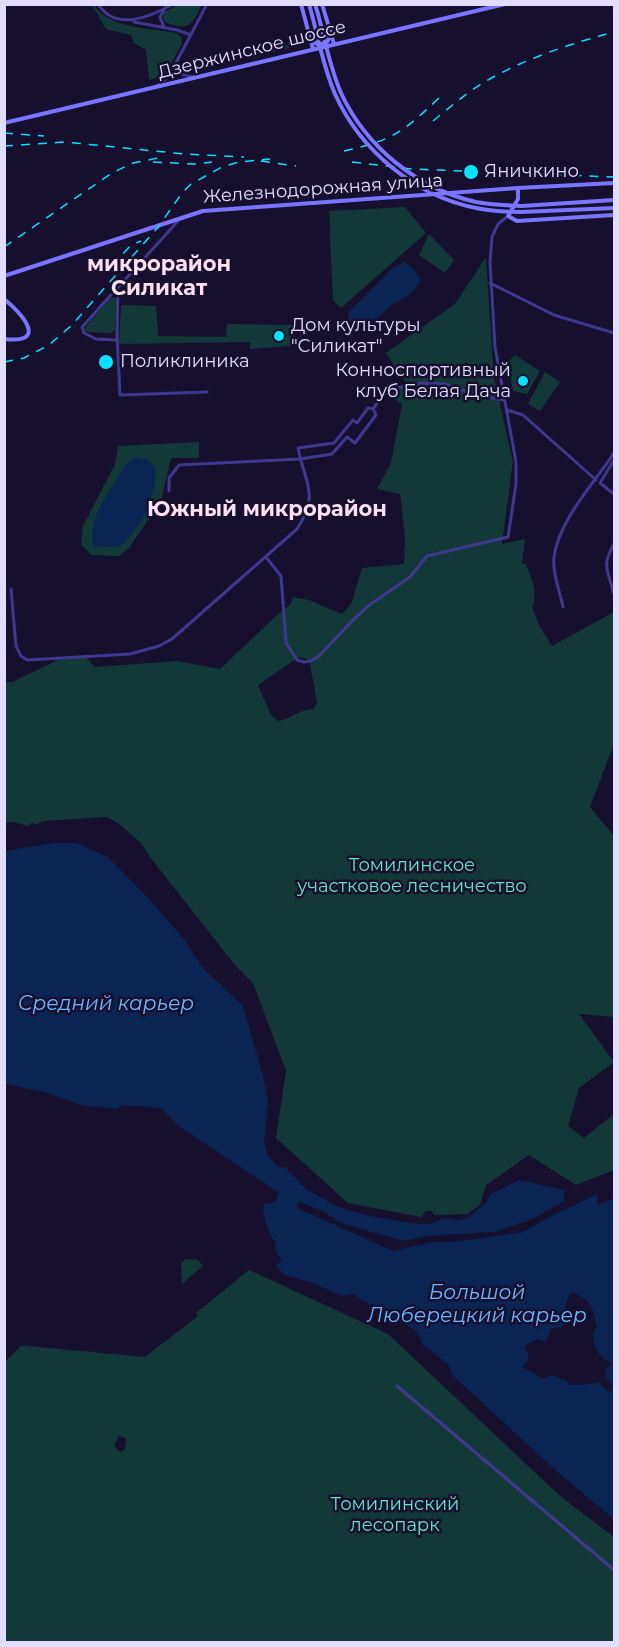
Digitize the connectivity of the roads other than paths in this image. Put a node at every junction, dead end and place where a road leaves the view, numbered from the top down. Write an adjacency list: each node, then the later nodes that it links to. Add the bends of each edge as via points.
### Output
1 (98, 4): 11 (street, via 109,16)
2 (173, 4): 10 (street)
3 (301, 4): 14 (main road)
4 (309, 4): 25 (main road, bridge, via 336,96 356,131 378,156 420,186 476,208 521,212)
5 (315, 4): 24 (main road, bridge, via 342,93 361,127 382,151 423,181 477,202 522,206)
6 (322, 4): 13 (main road)
7 (505, 4): 9 (main road, Дзержинское шоссе)
8 (205, 6): 15 (street)
9 (491, 6): 16 (main road, Дзержинское шоссе)
10 (165, 9): 11 (street); 12 (street, via 160,17)
11 (132, 21): 12 (street)
12 (164, 27): 15 (street)
13 (329, 27): 14 (main road, via 329,39 321,45 313,42); 16 (main road)
14 (308, 31): 17 (main road)
15 (190, 35): 18 (street)
16 (334, 44): 17 (main road, Дзержинское шоссе)
17 (313, 49): 19 (main road, Дзержинское шоссе)
18 (176, 63): 19 (street, via 182,75); 20 (street, via 166,79)
19 (197, 78): 20 (main road, Дзержинское шоссе)
20 (150, 89): 21 (main road, Дзержинское шоссе)
21 (4, 123)
22 (615, 183): 23 (main road, Железнодорожная улица)
23 (518, 188): 27 (main road, via 518,199); 28 (main road, Железнодорожная улица, via 203,211)
24 (615, 200)
25 (615, 208)
26 (615, 215): 29 (main road)
27 (508, 216): 29 (main road); 30 (street)
28 (179, 219): 31 (main road, Железнодорожная улица); 33 (street)
29 (515, 220): 30 (street)
30 (501, 221): 32 (street, via 492,237)
31 (4, 276)
32 (490, 283): 35 (street, via 554,315); 39 (street)
33 (118, 286): 37 (street); 37 (street, via 82,327 84,333 96,339)
34 (4, 299): 36 (main road, via 27,321 29,328 23,337)
35 (615, 333)
36 (4, 339)
37 (117, 339): 38 (street, via 120,395)
38 (207, 392)
39 (504, 400): 40 (street, via 445,384 422,384 387,390); 41 (street)
40 (372, 409): 43 (street, via 368,408 357,423 353,420 334,443 298,448); 43 (street, via 376,415 355,443 347,437 332,454)
41 (506, 410): 45 (street, via 523,415); 49 (street, via 516,479 508,537 427,556 410,577 368,606 311,661 297,660 286,643 281,576)
42 (615, 453): 45 (street)
43 (300, 459): 46 (street, via 179,465 170,478); 49 (street, via 310,504 297,529)
44 (615, 460): 45 (street)
45 (598, 481): 47 (street); 52 (street, via 567,521 556,550 554,562)
46 (170, 491)
47 (615, 494)
48 (615, 544): 51 (street, via 606,564)
49 (266, 557): 50 (street, via 172,639 130,654 24,658 16,646)
50 (11, 589)
51 (615, 594)
52 (563, 607)
53 (397, 1386): 54 (street)
54 (615, 1570)

